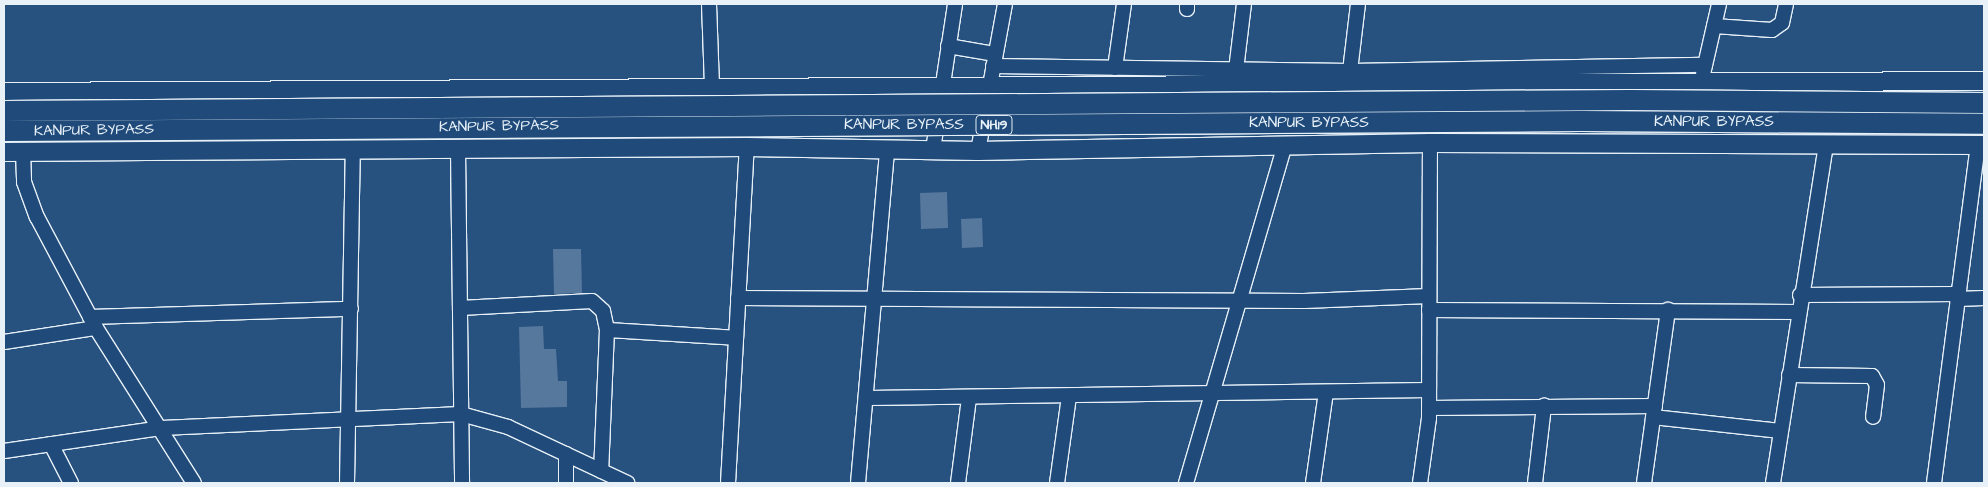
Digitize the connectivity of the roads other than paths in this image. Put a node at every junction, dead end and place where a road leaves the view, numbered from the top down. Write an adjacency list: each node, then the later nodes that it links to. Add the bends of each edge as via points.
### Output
1 (709, 4): 17 (street)
2 (955, 4): 10 (street)
3 (1005, 4): 11 (street)
4 (1124, 4): 12 (street)
5 (1244, 4): 13 (street)
6 (1358, 4): 14 (street)
7 (1719, 4): 9 (street)
8 (1786, 4): 9 (street, via 1782,22 1772,30)
9 (1714, 26): 15 (street)
10 (948, 46): 11 (street); 18 (street)
11 (994, 60): 12 (street); 19 (street)
12 (1115, 68): 13 (street)
13 (1236, 70): 14 (street)
14 (1350, 71): 15 (street)
15 (1703, 73): 16 (main road); 19 (main road)
16 (1984, 81)
17 (712, 86): 18 (main road); 20 (main road)
18 (941, 87): 19 (main road); 34 (street)
19 (990, 87): 35 (street)
20 (4, 92)
21 (1984, 104): 22 (highway, KANPUR BYPASS / NH19, bridge, via 1630,100)
22 (4, 110)
23 (1984, 124): 24 (highway, KANPUR BYPASS / NH19, bridge, via 1581,121)
24 (4, 131)
25 (1430, 143): 26 (main road); 28 (main road); 43 (street)
26 (1285, 145): 35 (main road); 40 (street)
27 (1981, 145): 28 (main road); 38 (street)
28 (1826, 146): 37 (street)
29 (747, 147): 31 (main road); 32 (main road); 39 (street)
30 (354, 149): 31 (main road); 33 (main road); 45 (street)
31 (458, 149): 44 (street)
32 (887, 149): 34 (main road); 42 (street)
33 (23, 150): 36 (main road); 48 (street, via 28,198)
34 (933, 150): 35 (main road)
35 (978, 151)
36 (4, 152)
37 (1800, 295): 38 (street); 47 (street)
38 (1957, 297): 41 (street); 87 (street)
39 (738, 298): 42 (street); 50 (street)
40 (1243, 298): 42 (street); 43 (street); 55 (street)
41 (1984, 298)
42 (877, 302): 57 (street)
43 (1429, 303): 46 (street); 53 (street)
44 (460, 308): 49 (street, via 592,301 603,310); 62 (street)
45 (351, 309): 48 (street); 63 (street)
46 (1668, 310): 47 (street); 61 (street)
47 (1798, 312): 52 (street)
48 (93, 323): 51 (street); 65 (street)
49 (607, 330): 50 (street); 70 (street)
50 (736, 338): 77 (street)
51 (4, 342)
52 (1788, 375): 64 (street, via 1872,376 1877,385); 66 (street)
53 (1429, 390): 54 (street); 60 (street)
54 (1326, 392): 55 (street); 82 (street)
55 (1212, 394): 56 (street); 81 (street)
56 (1069, 396): 58 (street); 80 (street)
57 (868, 398): 58 (street); 78 (street)
58 (969, 398): 79 (street)
59 (1544, 406): 60 (street); 61 (street); 84 (street)
60 (1429, 408): 83 (street)
61 (1654, 412): 66 (street); 85 (street)
62 (461, 414): 63 (street); 69 (street, via 508,427); 74 (street)
63 (348, 417): 65 (street); 73 (street)
64 (1873, 417)
65 (162, 428): 67 (street); 72 (street)
66 (1780, 431): 86 (street)
67 (51, 444): 68 (street); 71 (street)
68 (4, 451)
69 (566, 454): 70 (street); 75 (street)
70 (601, 471): 76 (street)
71 (70, 483)
72 (194, 483)
73 (347, 483)
74 (462, 483)
75 (566, 483)
76 (627, 483)
77 (728, 483)
78 (858, 483)
79 (958, 483)
80 (1057, 483)
81 (1186, 483)
82 (1313, 483)
83 (1420, 483)
84 (1535, 483)
85 (1644, 483)
86 (1773, 483)
87 (1934, 483)

